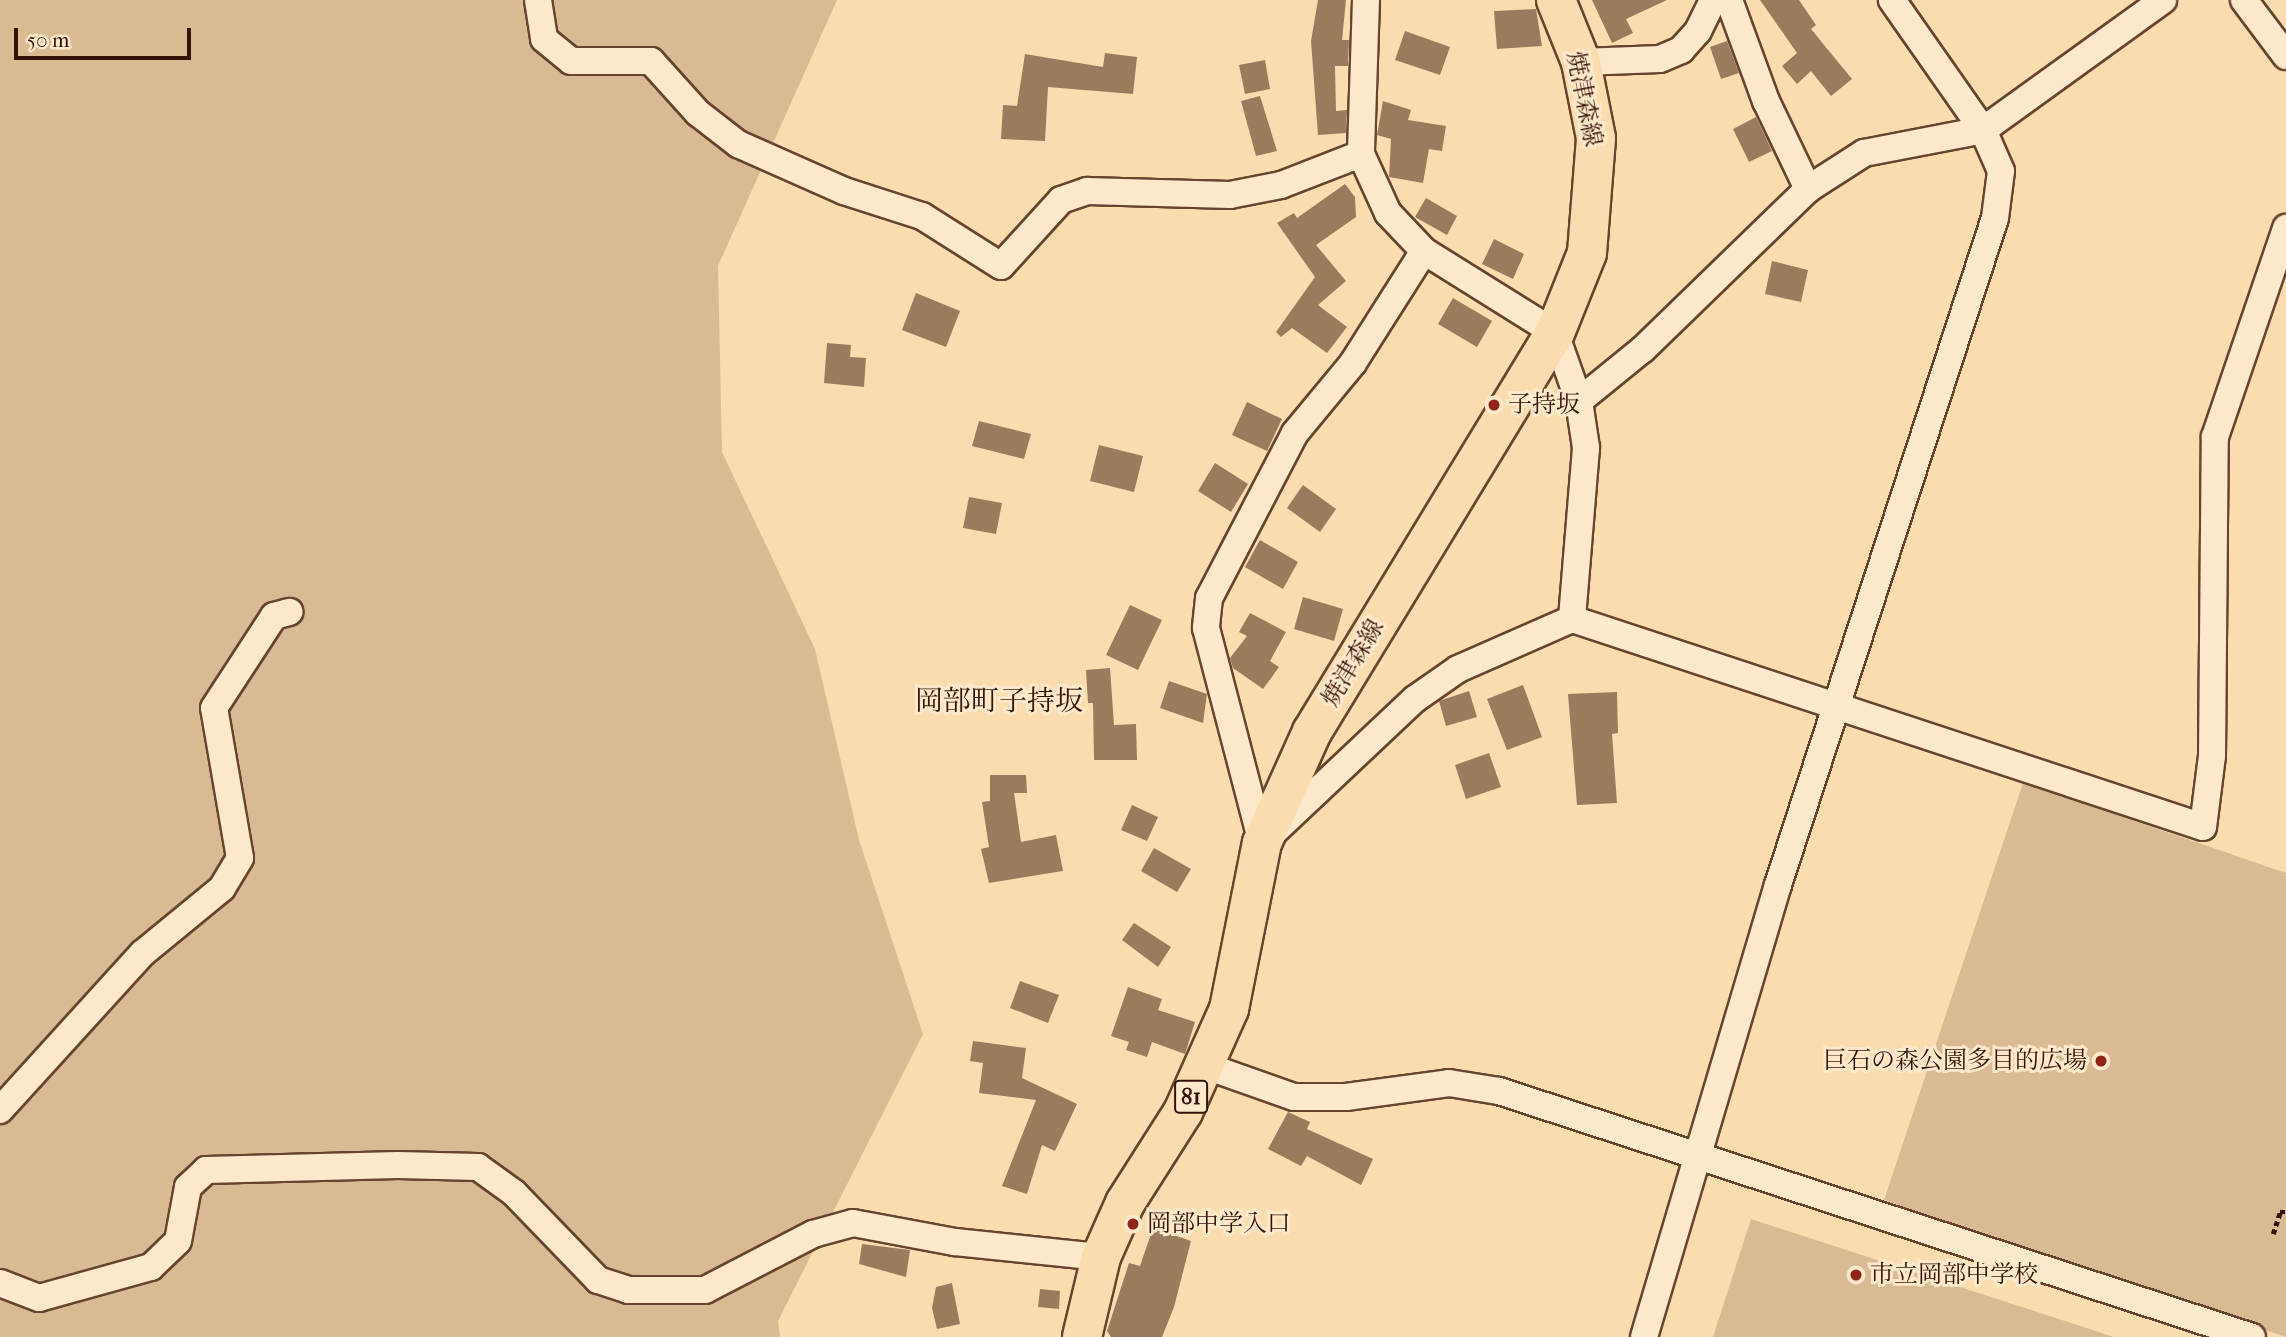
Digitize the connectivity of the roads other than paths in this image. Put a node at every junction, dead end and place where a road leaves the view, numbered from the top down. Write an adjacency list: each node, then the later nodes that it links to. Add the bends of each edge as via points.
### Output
1 (538, 0): 12 (street, via 544,39 571,61 651,61 698,113 738,144 844,191 922,216 1001,266 1060,200 1087,191 1230,195 1281,185)
2 (1366, 0): 12 (street)
3 (1556, 0): 10 (main road, 焼津森線 / 81)
4 (1713, 0): 10 (street, via 1681,50 1660,60)
5 (1729, 0): 13 (street, via 1766,101)
6 (1892, 0): 11 (street)
7 (2163, 0): 11 (street)
8 (2244, 0): 9 (street)
9 (2286, 56)
10 (1581, 62): 16 (main road, 焼津森線 / 81, via 1596,138 1595,203 1587,253)
11 (1983, 130): 13 (street, via 1864,153); 20 (street, via 2001,171 1996,218)
12 (1361, 154): 15 (street, via 1388,213)
13 (1808, 189): 17 (street, via 1643,349)
14 (2286, 228): 20 (street, via 2215,437 2212,756 2203,827)
15 (1424, 251): 16 (street); 21 (street, via 1353,363 1295,433 1209,598 1206,628)
16 (1555, 333): 17 (street); 21 (main road, 焼津森線 / 81, via 1334,692)
17 (1579, 401): 19 (street, via 1586,449)
18 (289, 612): 23 (street, via 274,616 214,708 240,858 222,888 143,953 40,1070)
19 (1572, 619): 20 (street); 21 (street, via 1458,669 1415,699)
20 (1839, 705): 24 (street, via 1778,885)
21 (1262, 843): 22 (main road, 焼津森線 / 81, via 1229,1009)
22 (1206, 1066): 24 (street, via 1294,1097 1346,1097 1448,1083 1499,1091); 25 (main road, 焼津森線 / 81, via 1125,1203)
23 (4, 1098)
24 (1699, 1157): 28 (street); 29 (street)
25 (1101, 1257): 26 (street, via 955,1242 853,1223 813,1234 705,1290 628,1290 598,1280 514,1193 478,1167 398,1165 206,1170 188,1187 178,1241 151,1267 39,1298); 27 (main road, 焼津森線 / 81)
26 (0, 1283)
27 (1082, 1337)
28 (1644, 1337)
29 (2252, 1337)

